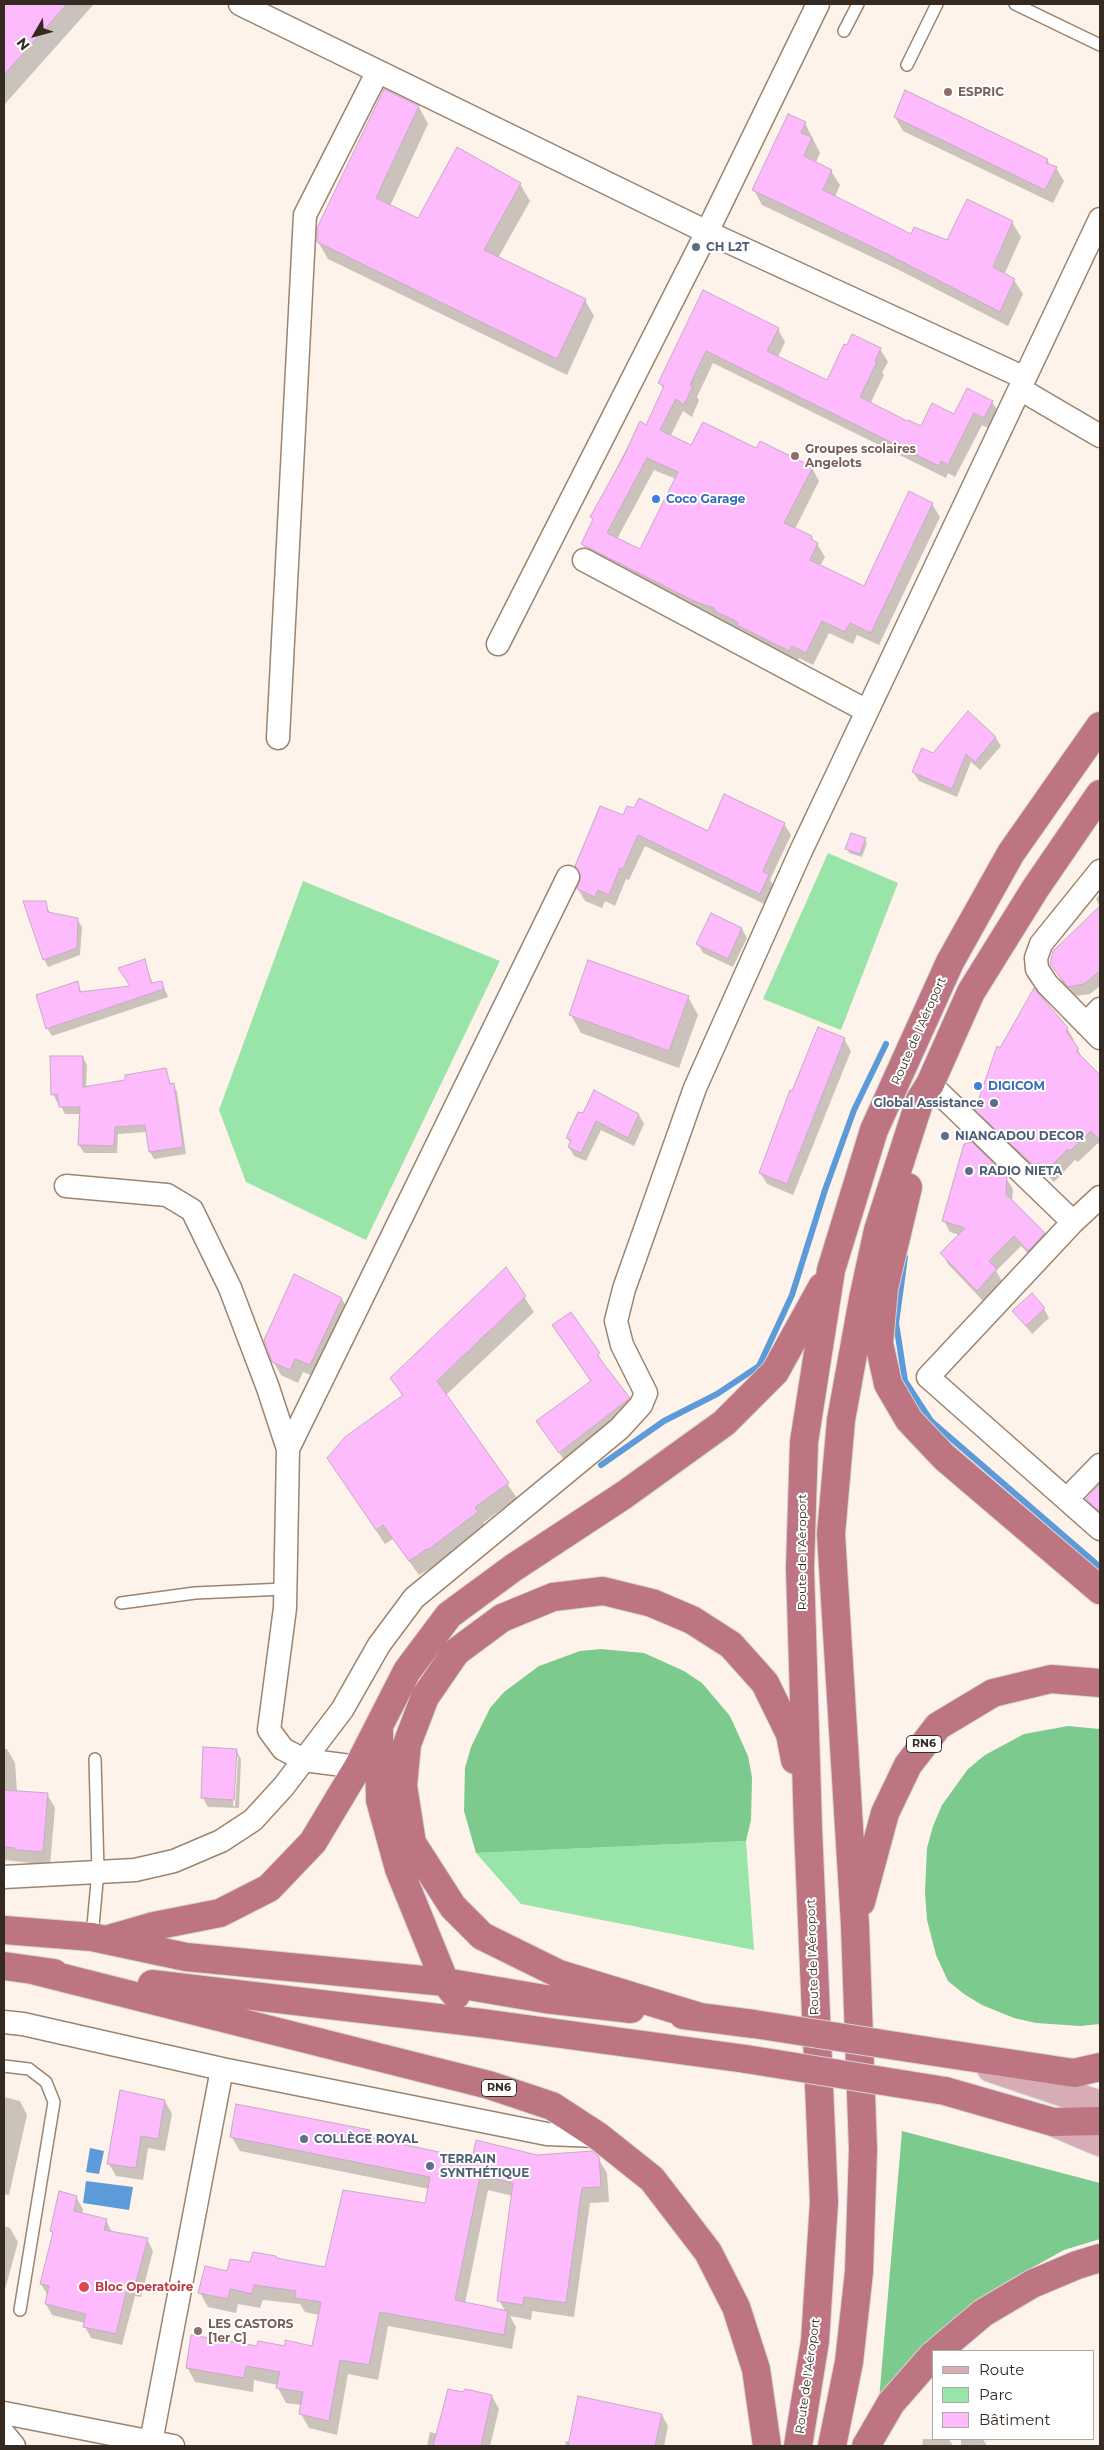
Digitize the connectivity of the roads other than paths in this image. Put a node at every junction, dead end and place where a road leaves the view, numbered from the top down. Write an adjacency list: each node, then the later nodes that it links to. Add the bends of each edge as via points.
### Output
1 (240, 4): 9 (street)
2 (818, 4): 11 (street)
3 (858, 4): 6 (lane)
4 (938, 4): 8 (lane)
5 (1015, 4): 7 (lane)
6 (844, 31)
7 (1100, 45)
8 (907, 65)
9 (377, 72): 11 (street); 18 (street, via 305,215)
10 (1100, 219): 12 (street)
11 (706, 232): 12 (street); 15 (street)
12 (1022, 384): 13 (street); 16 (street)
13 (1100, 436)
14 (584, 560): 16 (street)
15 (498, 644)
16 (867, 711): 38 (street, via 695,1088 624,1289 616,1321 622,1345 646,1393 641,1405 619,1429 414,1598 380,1644 342,1710)
17 (1100, 726): 27 (highway, Route de l'Aéroport, via 1012,853 950,962 874,1130)
18 (278, 738)
19 (1100, 794): 23 (highway, via 1035,888 971,992)
20 (1100, 871): 22 (street, via 1041,944 1036,958 1037,969 1048,984)
21 (568, 877): 28 (street)
22 (1095, 1024)
23 (925, 1092): 26 (street); 33 (highway, via 905,1204 884,1288 879,1343 888,1384 909,1420 944,1457); 43 (highway, via 878,1230 862,1299 841,1420 831,1534)
24 (66, 1186): 28 (street, via 167,1195 192,1210 230,1288)
25 (1100, 1197): 26 (street)
26 (1073, 1222): 30 (street, via 928,1377)
27 (831, 1270): 36 (highway, via 775,1372 724,1424 513,1568 449,1616 407,1671); 40 (highway, Route de l'Aéroport, via 804,1442 800,1568)
28 (288, 1448): 32 (street)
29 (1100, 1465): 30 (street)
30 (1067, 1499): 31 (street)
31 (1100, 1529)
32 (284, 1589): 34 (lane, via 195,1592); 38 (street, via 285,1608 270,1730 283,1749)
33 (1100, 1590)
34 (121, 1603)
35 (1100, 1683): 43 (highway, RN6, via 1051,1679 993,1693 938,1726 908,1765 885,1813)
36 (379, 1730): 39 (highway); 48 (highway, via 380,1800 399,1869)
37 (95, 1759): 41 (lane)
38 (304, 1760): 39 (street); 41 (street, via 253,1820 221,1841 174,1861 135,1870)
39 (358, 1767): 45 (highway, via 313,1842 269,1888 220,1913)
40 (808, 1828): 49 (highway, via 790,1734 764,1683 730,1645 692,1620 652,1603 603,1591 553,1597 502,1618 456,1652 425,1698 407,1744 403,1786 412,1843 453,1908 482,1936 559,1974); 71 (highway, Route de l'Aéroport, via 824,2202 815,2342)
41 (98, 1872): 42 (street); 45 (lane)
42 (4, 1877)
43 (855, 1925): 72 (highway, RN6, via 864,2150 859,2272 849,2362)
44 (4, 1930): 45 (highway)
45 (101, 1938): 48 (highway, via 186,1957)
46 (4, 1966): 47 (highway)
47 (36, 1971): 51 (highway); 59 (highway, RN6, via 490,2085 552,2106)
48 (446, 1982): 49 (highway, via 546,1999); 51 (highway)
49 (700, 2016): 52 (highway, bridge)
50 (4, 2022): 55 (street)
51 (481, 2023): 58 (highway, bridge, via 746,2059 945,2091)
52 (956, 2056): 54 (highway, via 1074,2073); 56 (main road)
53 (4, 2066): 62 (lane, via 29,2069 46,2082 54,2102)
54 (1100, 2067)
55 (222, 2069): 59 (street, via 547,2134); 68 (street)
56 (1100, 2105)
57 (1100, 2121): 58 (highway)
58 (1053, 2122): 60 (main road)
59 (598, 2136): 70 (highway, RN6, via 652,2180 708,2252 736,2307 756,2369)
60 (1100, 2142)
61 (1100, 2258): 63 (highway, via 1032,2284 983,2313)
62 (20, 2310)
63 (939, 2350)
64 (932, 2357): 73 (highway, via 891,2403)
65 (4, 2413): 67 (street)
66 (4, 2434): 69 (street)
67 (113, 2441): 68 (street)
68 (162, 2444)
69 (14, 2446)
70 (767, 2446)
71 (798, 2446)
72 (832, 2446)
73 (866, 2446)

